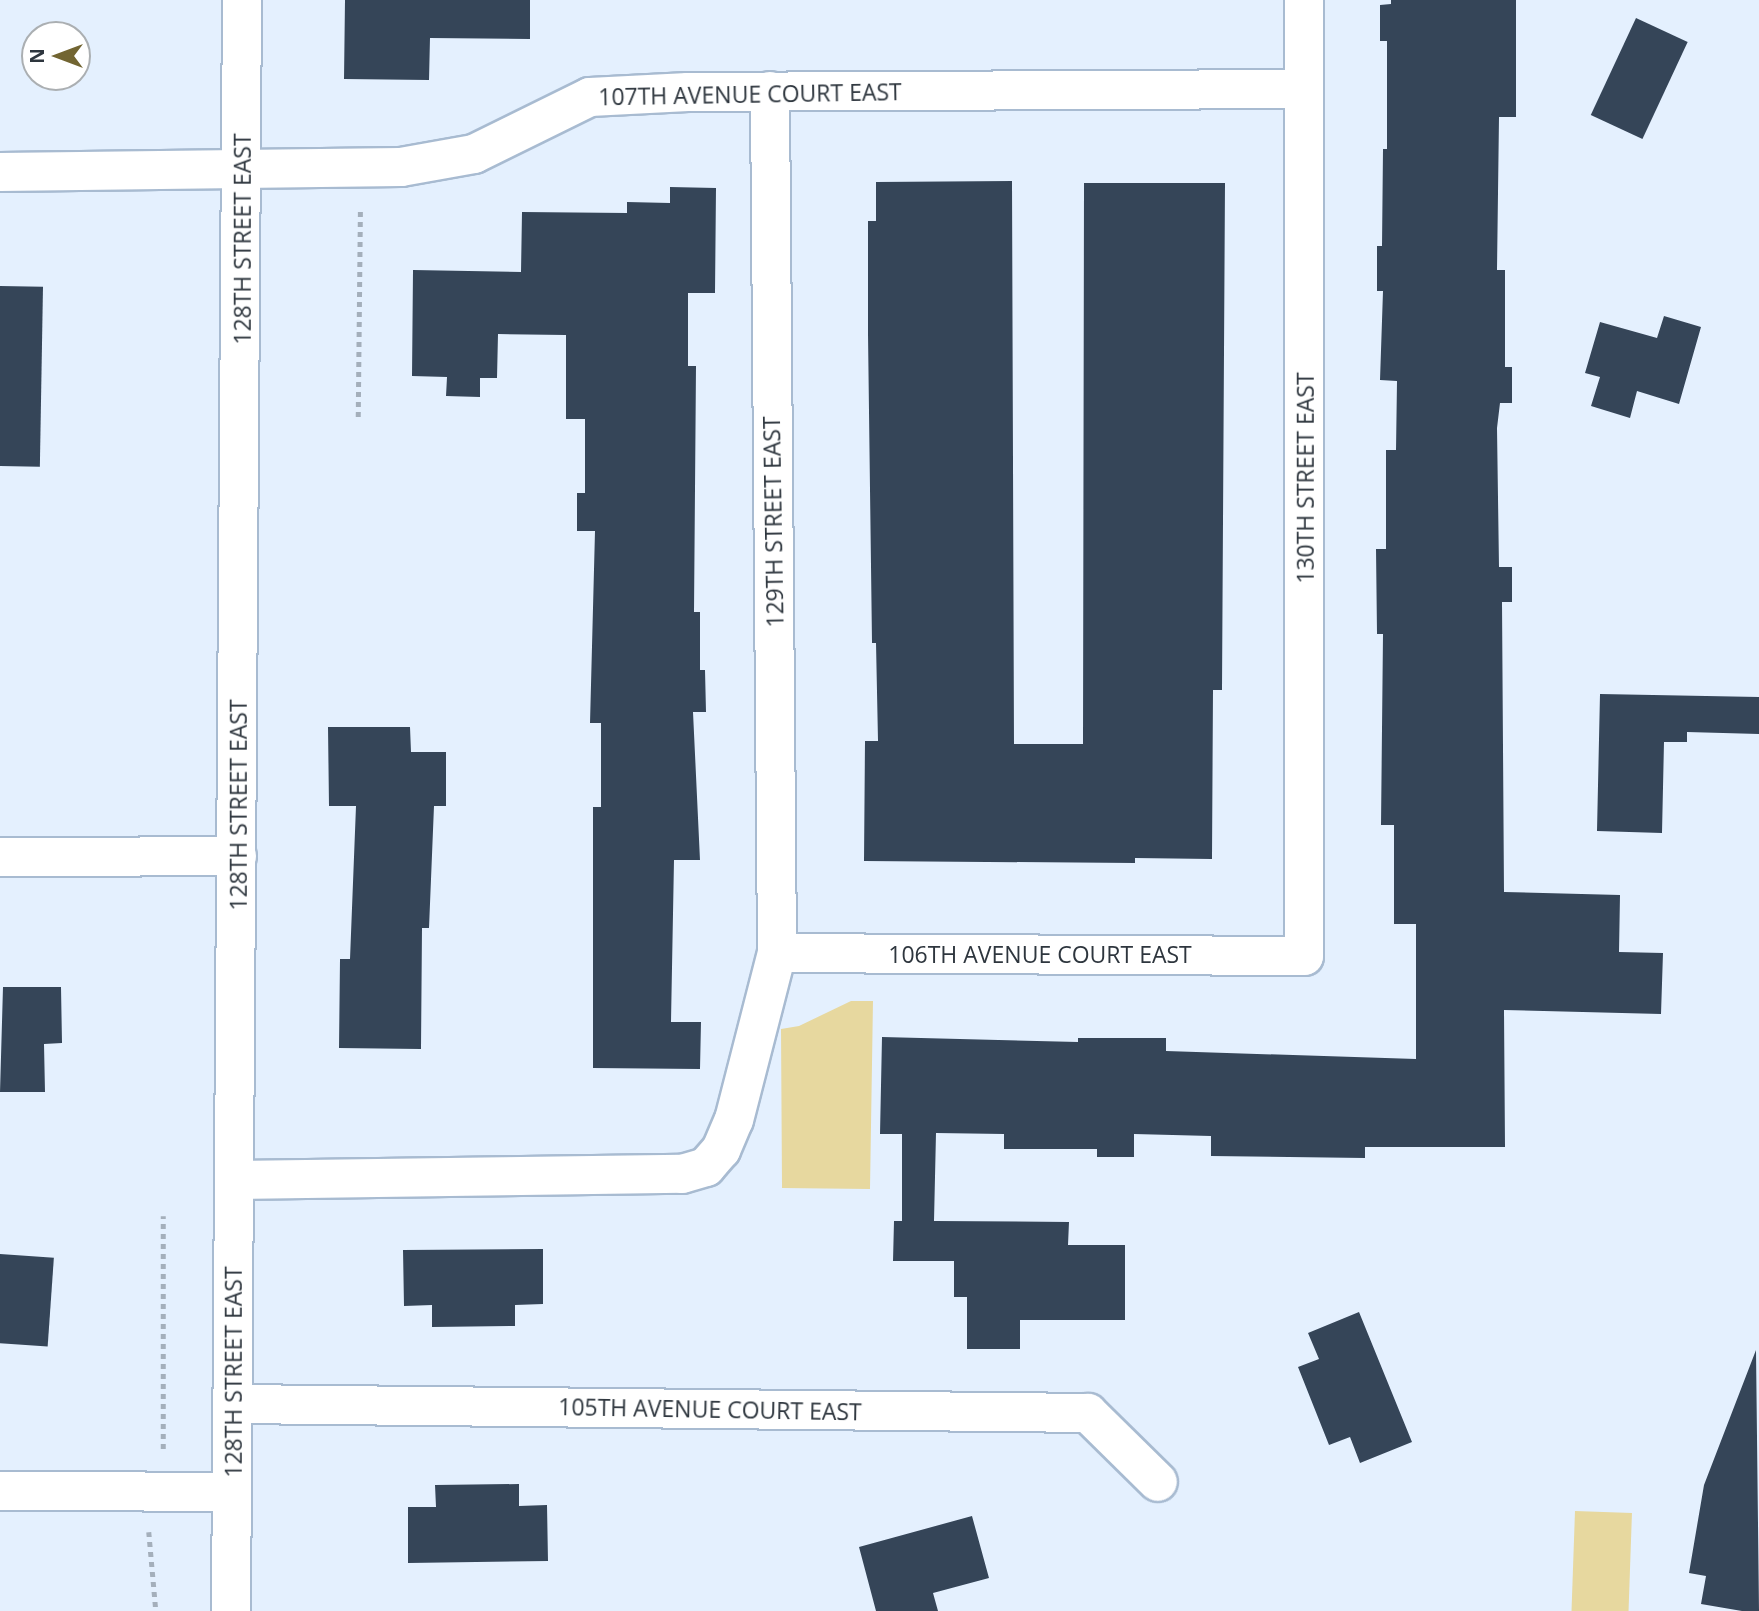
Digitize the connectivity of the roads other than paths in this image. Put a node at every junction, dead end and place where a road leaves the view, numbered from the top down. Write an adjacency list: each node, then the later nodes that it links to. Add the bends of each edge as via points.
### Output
1 (242, 0): 5 (street, 128TH STREET EAST)
2 (1304, 0): 3 (street, 130TH STREET EAST)
3 (1304, 89): 4 (street, 107TH AVENUE COURT EAST); 10 (street, 130TH STREET EAST)
4 (770, 91): 5 (street, 107TH AVENUE COURT EAST, via 590,97 474,154 401,167); 9 (street, 129TH STREET EAST)
5 (243, 170): 6 (street, 107TH AVENUE COURT EAST); 7 (street, 128TH STREET EAST)
6 (0, 172)
7 (237, 856): 8 (street); 11 (street, 128TH STREET EAST)
8 (0, 857)
9 (777, 953): 10 (street, 106TH AVENUE COURT EAST); 11 (street, 129TH STREET EAST, via 734,1120 721,1150 706,1167 682,1174)
10 (1304, 956)
11 (235, 1180): 12 (street, 128TH STREET EAST)
12 (233, 1404): 13 (street, 105TH AVENUE COURT EAST, via 1088,1413); 15 (street, 128TH STREET EAST)
13 (1158, 1482)
14 (0, 1492): 15 (street)
15 (233, 1492): 16 (street, 128TH STREET EAST)
16 (231, 1611)

